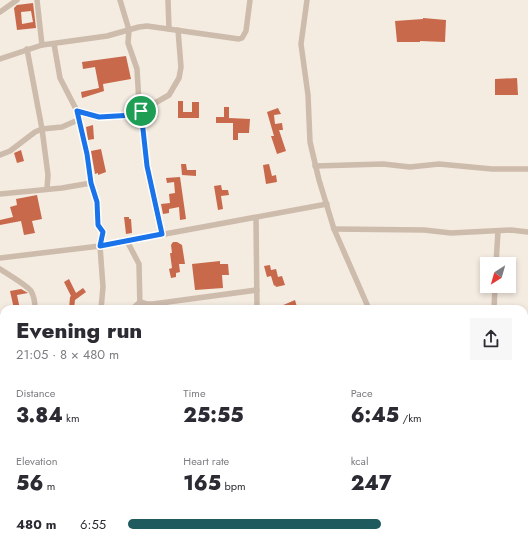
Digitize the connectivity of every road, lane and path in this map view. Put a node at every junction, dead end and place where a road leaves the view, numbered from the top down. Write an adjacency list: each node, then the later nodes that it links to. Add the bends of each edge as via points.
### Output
1 (17, 0): 7 (street)
2 (37, 0): 12 (street)
3 (120, 0): 9 (street)
4 (168, 0): 8 (street)
5 (250, 0): 10 (street, via 246,31 242,38)
6 (307, 0): 20 (street, via 301,44 308,95 310,142)
7 (0, 12)
8 (169, 29): 9 (street, via 147,26); 10 (street)
9 (129, 30): 11 (street); 16 (street, via 128,43 137,70)
10 (178, 30): 16 (street, via 181,67 179,78 169,94)
11 (54, 44): 12 (street); 15 (street, via 60,78)
12 (42, 45): 13 (street)
13 (27, 50): 14 (street); 18 (street)
14 (0, 60)
15 (77, 111): 16 (street, via 99,117 134,115); 17 (street)
16 (141, 111): 30 (street, via 147,166)
17 (78, 120): 18 (street, via 62,127); 22 (street)
18 (42, 129): 19 (street); 23 (street, via 48,175)
19 (0, 155)
20 (315, 166): 21 (street, via 383,164 410,167 439,164 492,169); 25 (street)
21 (528, 169)
22 (91, 183): 23 (street); 32 (street, via 97,202 98,225 103,232)
23 (47, 189): 24 (street)
24 (0, 194)
25 (327, 204): 26 (street); 27 (street)
26 (256, 218): 30 (street); 36 (street)
27 (334, 229): 28 (street, via 424,230 451,233); 43 (street)
28 (498, 231): 29 (street); 33 (street)
29 (528, 232)
30 (162, 234): 31 (street)
31 (127, 241): 32 (street); 38 (street, via 140,264)
32 (100, 246): 34 (street); 40 (street, via 103,287)
33 (496, 257)
34 (0, 258)
35 (0, 268): 39 (street, via 28,286)
36 (257, 290): 38 (street, via 153,304); 42 (street)
37 (495, 293): 44 (street)
38 (140, 302): 41 (street)
39 (34, 305)
40 (101, 305)
41 (137, 305)
42 (257, 305)
43 (367, 305)
44 (494, 305)

